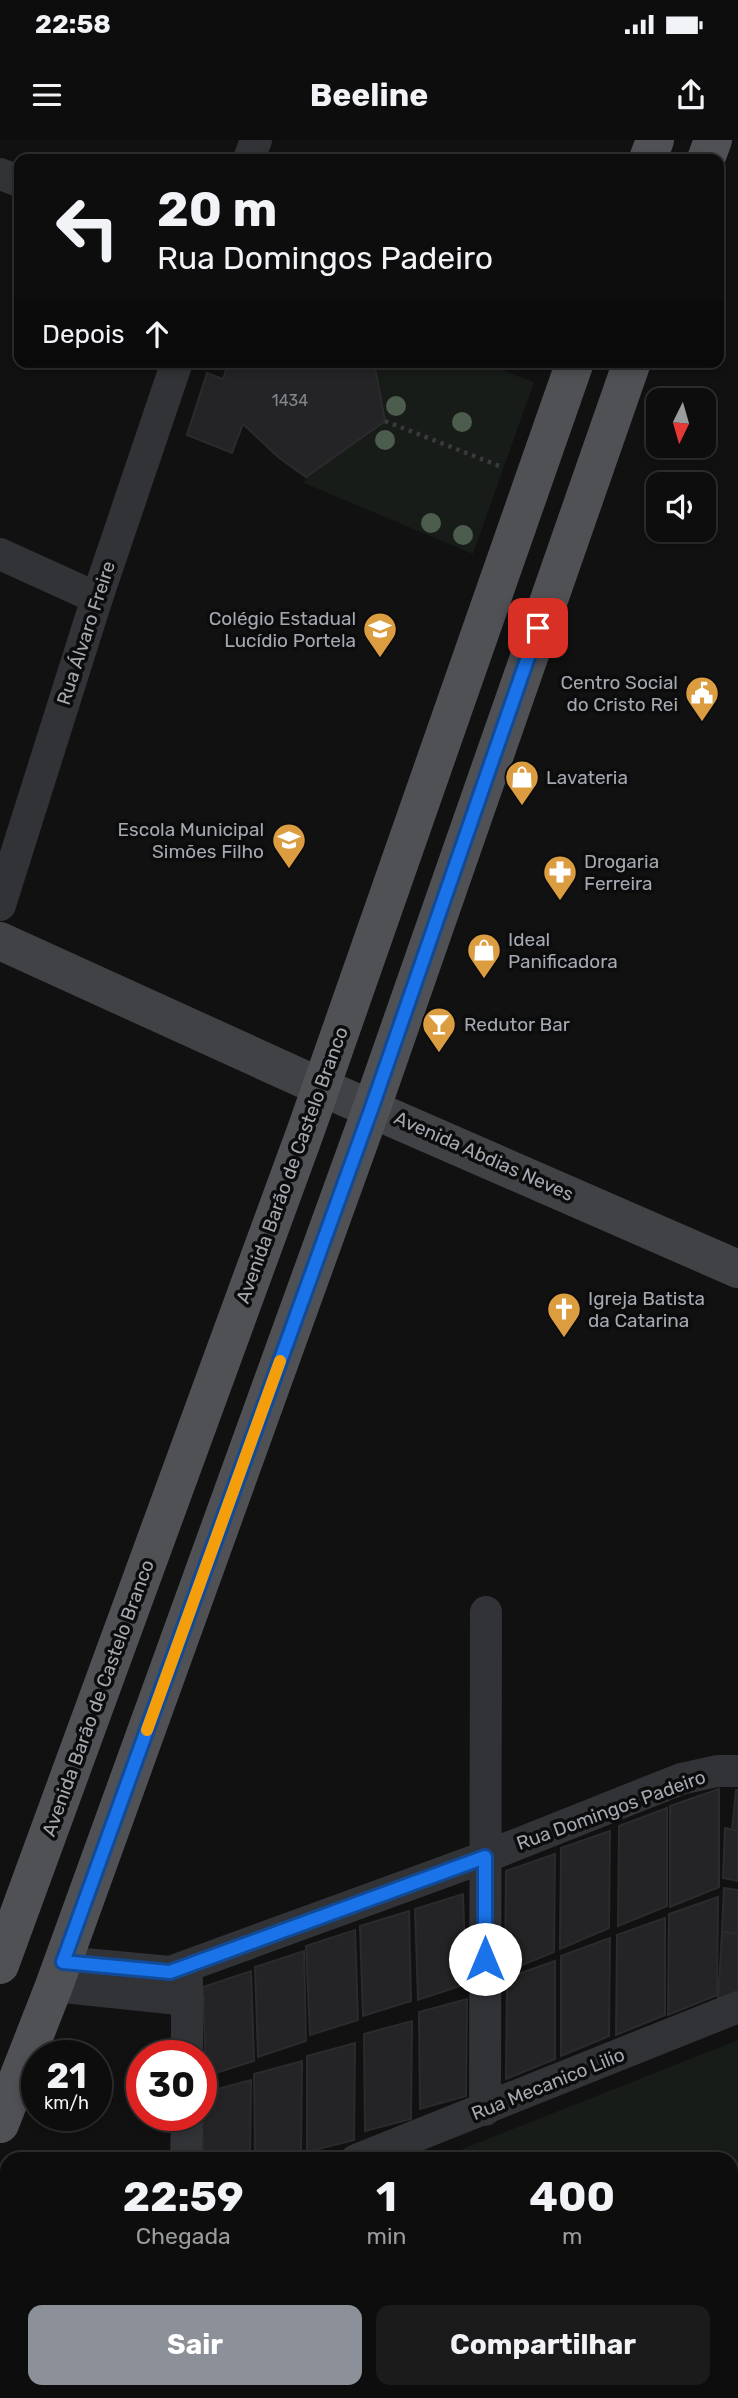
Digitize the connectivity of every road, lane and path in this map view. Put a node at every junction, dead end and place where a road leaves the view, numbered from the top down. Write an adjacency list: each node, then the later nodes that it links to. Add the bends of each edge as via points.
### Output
1 (175, 368): 7 (street, Rua Álvaro Freire)
2 (573, 368): 10 (main road, Avenida Barão de Castelo Branco)
3 (630, 368): 11 (main road)
4 (385, 421): 5 (path)
5 (503, 467)
6 (0, 554): 7 (street)
7 (97, 598): 8 (street, Rua Álvaro Freire)
8 (0, 905)
9 (0, 941): 10 (street, Avenida Abdias Neves)
10 (321, 1087): 11 (street, Avenida Abdias Neves); 16 (main road, Avenida Barão de Castelo Branco)
11 (372, 1107): 12 (street, Avenida Abdias Neves); 18 (main road)
12 (738, 1269)
13 (486, 1612): 15 (street)
14 (738, 1771): 15 (street, Rua Domingos Padeiro, via 681,1779)
15 (485, 1857): 17 (street, Rua Domingos Padeiro); 22 (street)
16 (0, 1965)
17 (178, 1969): 18 (street); 19 (street)
18 (59, 1974): 19 (street); 23 (main road)
19 (188, 2000): 21 (street)
20 (738, 2007): 22 (street, Rua Mecanico Lilio)
21 (187, 2040)
22 (485, 2110): 26 (street, Rua Mecanico Lilio)
23 (0, 2124)
24 (187, 2131): 25 (street)
25 (186, 2152)
26 (377, 2152)

